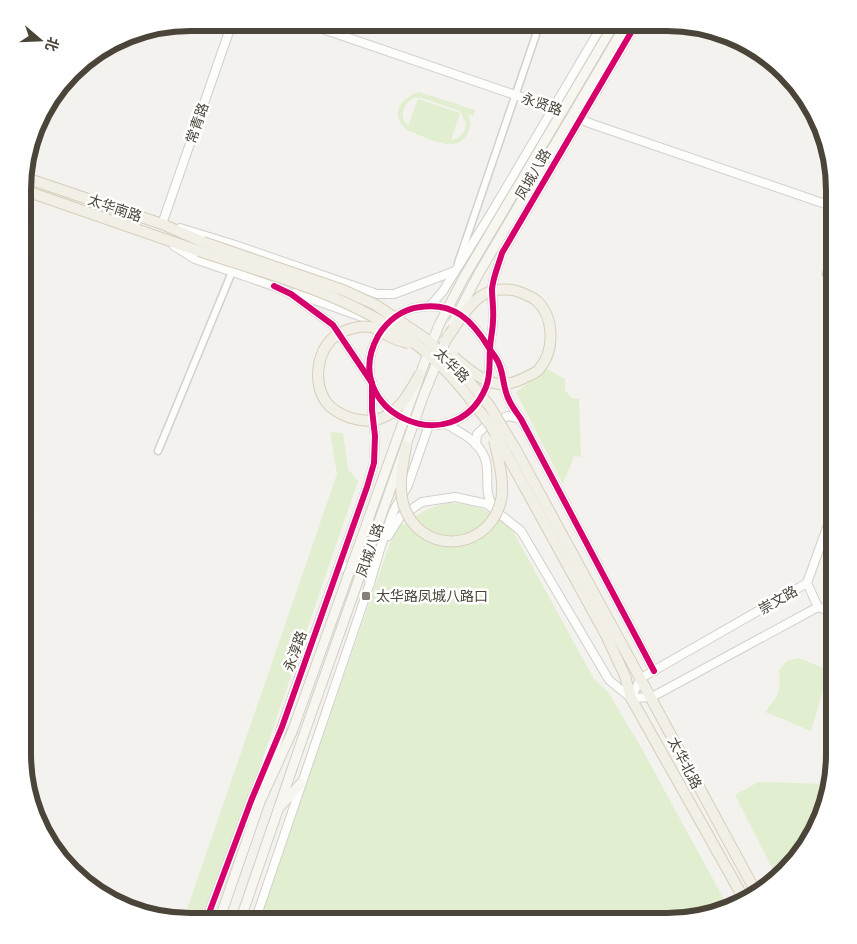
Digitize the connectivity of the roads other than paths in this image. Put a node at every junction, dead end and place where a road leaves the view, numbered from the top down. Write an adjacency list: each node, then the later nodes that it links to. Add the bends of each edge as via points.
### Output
1 (229, 31): 15 (street, 常青路)
2 (328, 31): 8 (street, 永贤路)
3 (538, 31): 8 (street)
4 (599, 31): 9 (street, 凤城八路)
5 (610, 31): 28 (main road, 凤城八路, bridge, via 463,279 439,325)
6 (622, 31): 25 (main road, 凤城八路, bridge, via 479,273)
7 (632, 31): 10 (street, 凤城八路)
8 (516, 95): 9 (street, 永贤路); 19 (street)
9 (553, 108): 10 (street, 永贤路); 14 (street, 凤城八路)
10 (580, 118): 13 (street, 永贤路); 17 (street, 凤城八路)
11 (32, 180): 15 (main road, 太华南路)
12 (31, 193): 16 (main road, 太华南路)
13 (825, 204)
14 (490, 215): 17 (street, via 491,225); 19 (street, 凤城八路)
15 (162, 224): 18 (main road, 太华南路); 19 (street, via 232,244 377,294 394,294)
16 (158, 235): 18 (main road, 太华南路); 20 (street, via 195,259)
17 (512, 236): 27 (street, 凤城八路, via 502,253 492,288 494,318)
18 (201, 246): 24 (main road, 太华路, bridge, via 343,290 376,305); 26 (main road, 太华路, bridge, via 348,303)
19 (455, 271): 22 (street, 凤城八路)
20 (232, 272): 21 (street); 36 (street)
21 (274, 286): 23 (street, via 365,318); 29 (street, via 291,294 333,325)
22 (431, 305): 23 (street, via 413,308 396,316); 27 (street, via 450,308 467,318)
23 (383, 328): 29 (street, via 373,345)
24 (410, 328): 25 (main road, bridge, via 426,335 479,376 498,384 518,382 540,369 551,344 544,311 527,295 513,290 497,290 481,296); 45 (main road, 太华路, bridge, via 461,372 490,405)
25 (445, 341): 35 (main road, 凤城八路, bridge)
26 (418, 345): 28 (main road, bridge, via 395,339 371,327 349,328 330,339 323,352 318,367 319,386 326,403 339,414 359,420 374,420 385,417 407,397); 33 (main road, 太华路, bridge, via 462,389)
27 (490, 349): 30 (street, via 499,363 508,399); 31 (street, via 486,386 477,403 463,416)
28 (420, 374): 52 (main road, 凤城八路, bridge, via 292,732)
29 (372, 383): 32 (street, via 380,400 392,413 408,422); 40 (street, 永淳路, via 374,463)
30 (522, 419): 34 (street, via 508,416 486,426 477,434); 46 (street)
31 (446, 424): 32 (street); 34 (street)
32 (429, 425): 39 (street, via 408,485 393,512)
33 (490, 426): 35 (main road, bridge, via 501,470 501,502 493,521 472,537 447,542 430,537 409,519 402,502 401,480); 45 (main road, 太华路, bridge)
34 (476, 445): 37 (street, via 484,456 486,489 492,504)
35 (406, 446): 53 (main road, 凤城八路, bridge)
36 (158, 451)
37 (506, 519): 39 (street, via 487,504 455,497 422,502 400,517); 49 (street, via 521,530 609,680)
38 (825, 533): 42 (street)
39 (381, 546): 41 (street)
40 (338, 570): 41 (street, via 346,566 367,574); 50 (street, 永淳路)
41 (370, 583): 51 (street)
42 (807, 583): 43 (street, 崇文路); 46 (street, 崇文路)
43 (818, 608): 44 (street); 48 (street, 崇文路)
44 (825, 610)
45 (610, 633): 47 (main road, 太华北路); 49 (main road, 太华北路)
46 (654, 671): 47 (street, 崇文路)
47 (641, 678): 48 (main road, 太华北路); 49 (street)
48 (652, 697): 49 (street, 崇文路); 54 (main road, 太华北路)
49 (632, 698): 55 (main road, 太华北路)
50 (282, 726): 52 (main road, via 266,772); 56 (street, 永淳路)
51 (301, 783): 53 (main road); 59 (street)
52 (260, 802): 57 (main road)
53 (278, 809): 58 (main road)
54 (753, 887)
55 (741, 894)
56 (209, 912)
57 (222, 912)
58 (243, 912)
59 (258, 912)

